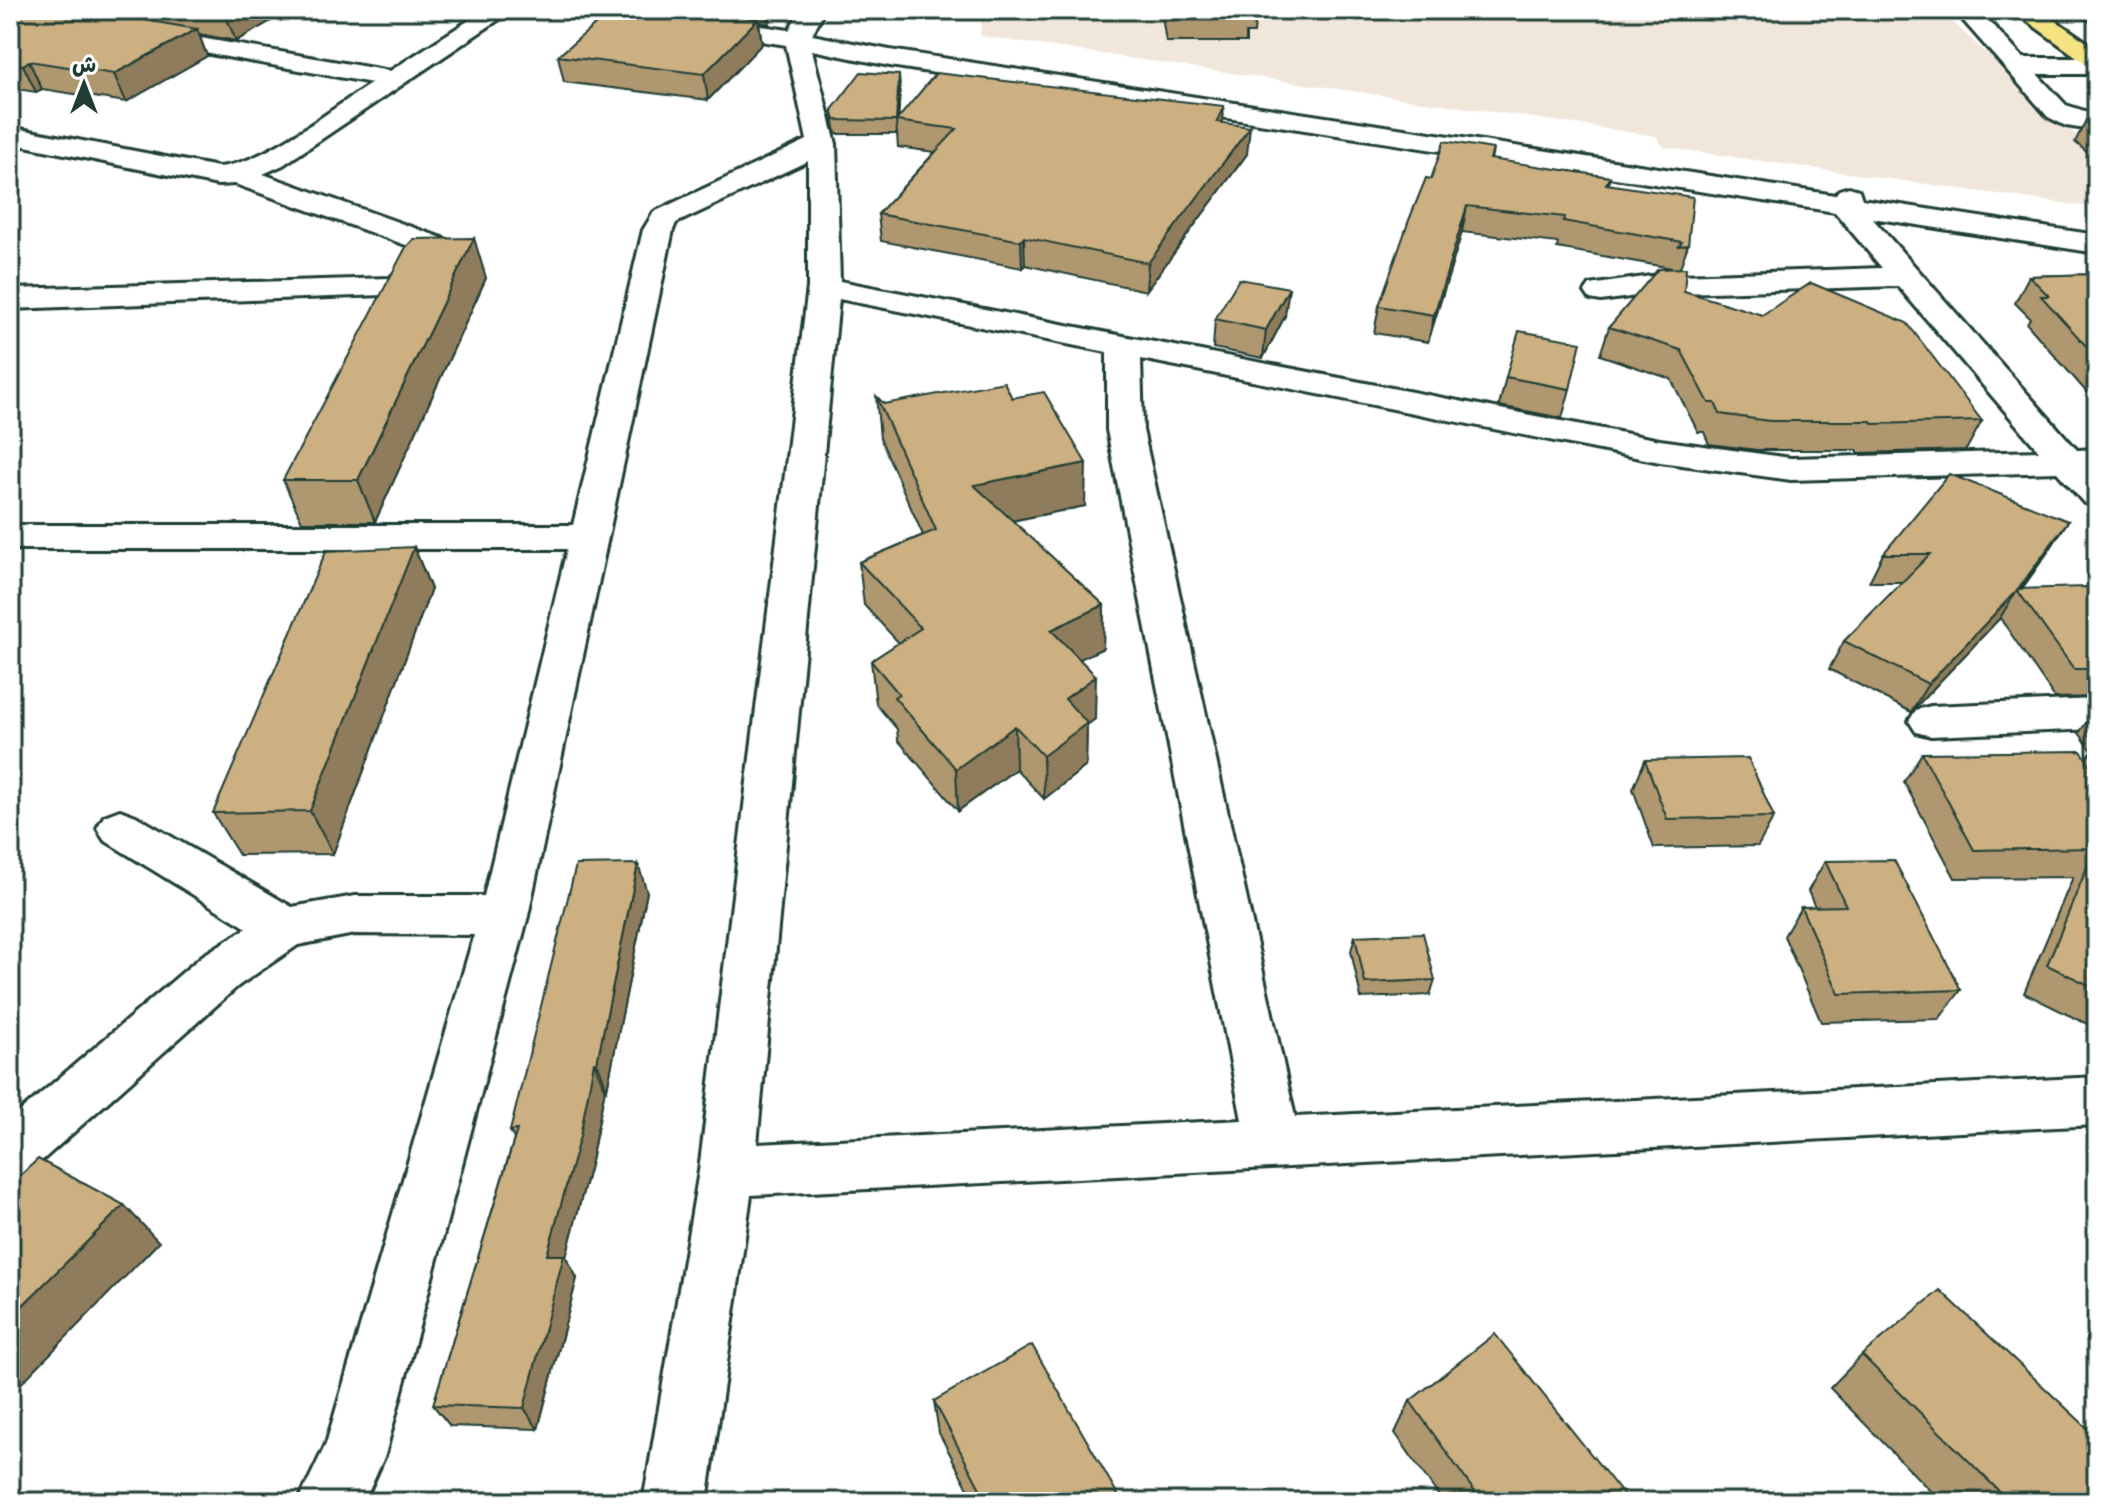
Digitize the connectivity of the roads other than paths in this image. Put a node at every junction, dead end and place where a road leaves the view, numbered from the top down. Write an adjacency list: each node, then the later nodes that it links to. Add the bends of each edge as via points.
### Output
1 (501, 10): 12 (street)
2 (607, 10): 7 (street)
3 (1966, 10): 10 (street)
4 (2024, 10): 9 (highway)
5 (2091, 10): 6 (highway)
6 (2097, 14)
7 (805, 24): 15 (street); 17 (street, via 890,58)
8 (117, 30): 12 (street)
9 (2097, 60)
10 (2017, 66): 11 (street); 13 (street, via 2057,111)
11 (2097, 66)
12 (393, 79): 16 (street, via 273,159)
13 (2097, 123)
14 (10, 135): 16 (street, via 199,173)
15 (822, 144): 21 (street); 28 (street, via 664,218)
16 (238, 175): 23 (street, via 437,246 399,287)
17 (1849, 196): 18 (street); 19 (street); 20 (street)
18 (2097, 221)
19 (2097, 244)
20 (1908, 276): 22 (street, via 1651,285); 25 (street)
21 (824, 287): 24 (street); 37 (street)
22 (1601, 292)
23 (10, 299)
24 (1124, 346): 25 (street, via 1745,464 1791,469); 35 (street, via 1125,430)
25 (2084, 460): 26 (street)
26 (2097, 495)
27 (10, 537): 28 (street)
28 (589, 537): 32 (street)
29 (2097, 714): 30 (street)
30 (1931, 721)
31 (120, 828): 33 (street)
32 (504, 916): 33 (street, via 355,915); 38 (street, via 354,1455)
33 (286, 928): 36 (street, via 220,971)
34 (2097, 1101): 35 (street)
35 (1274, 1143): 37 (street)
36 (10, 1154)
37 (727, 1171): 39 (street)
38 (330, 1502)
39 (675, 1502)

